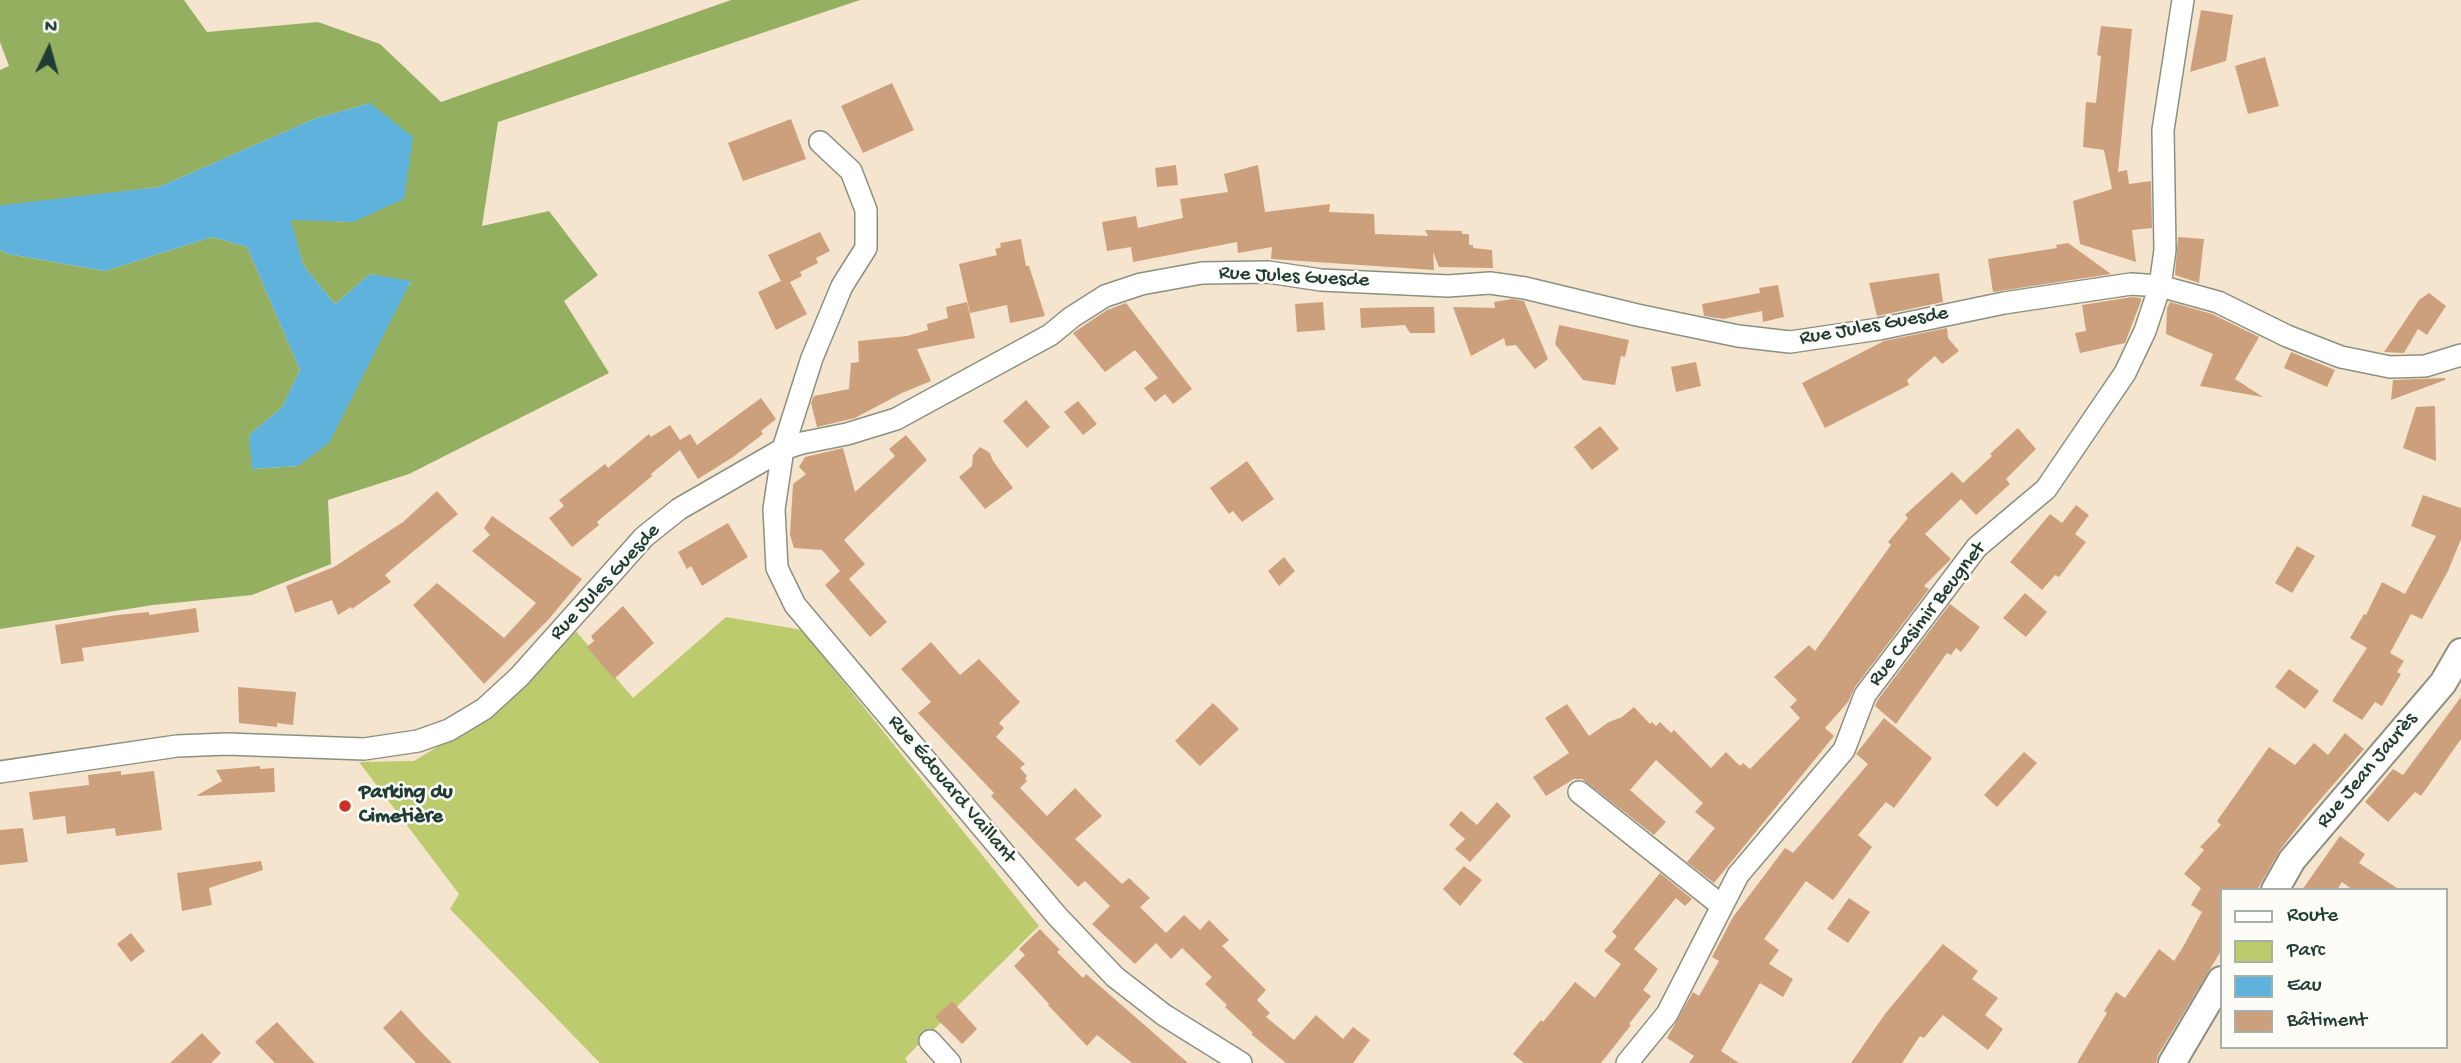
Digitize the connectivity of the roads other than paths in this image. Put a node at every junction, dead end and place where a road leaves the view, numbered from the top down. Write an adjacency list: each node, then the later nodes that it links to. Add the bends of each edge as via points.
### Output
1 (2183, 0): 3 (street, Rue Casimir Beugnet, via 2163,130 2165,250)
2 (820, 142): 5 (street, Rue Édouard Vaillant, via 851,171 866,210 866,248 842,286 812,358)
3 (2160, 286): 4 (street, Rue Jules Guesde, via 2218,302 2341,357 2413,367); 5 (street, Rue Jules Guesde, via 2130,284 2054,295 1790,342 1637,316 1490,283 1448,286 1321,280 1268,272 1202,273 1105,296 1050,335 896,419); 10 (street, Rue Casimir Beugnet, via 2125,373 2046,489 1977,547 1865,695 1844,750 1738,875)
4 (2461, 355)
5 (783, 449): 7 (street, Rue Jules Guesde, via 679,509 644,537 519,677 484,709 449,730 418,741 364,749 177,746); 14 (street, Rue Édouard Vaillant, via 774,509 777,568 795,605 1057,916 1107,968 1164,1015)
6 (2461, 652): 9 (street, Rue Jean Jaurès, via 2443,683 2292,860)
7 (0, 772)
8 (1579, 792): 10 (street)
9 (2275, 888)
10 (1722, 906): 15 (street, Rue Casimir Beugnet, via 1667,1014)
11 (2220, 982): 16 (street)
12 (930, 1041): 13 (street)
13 (950, 1063)
14 (1241, 1063)
15 (1628, 1063)
16 (2172, 1063)

